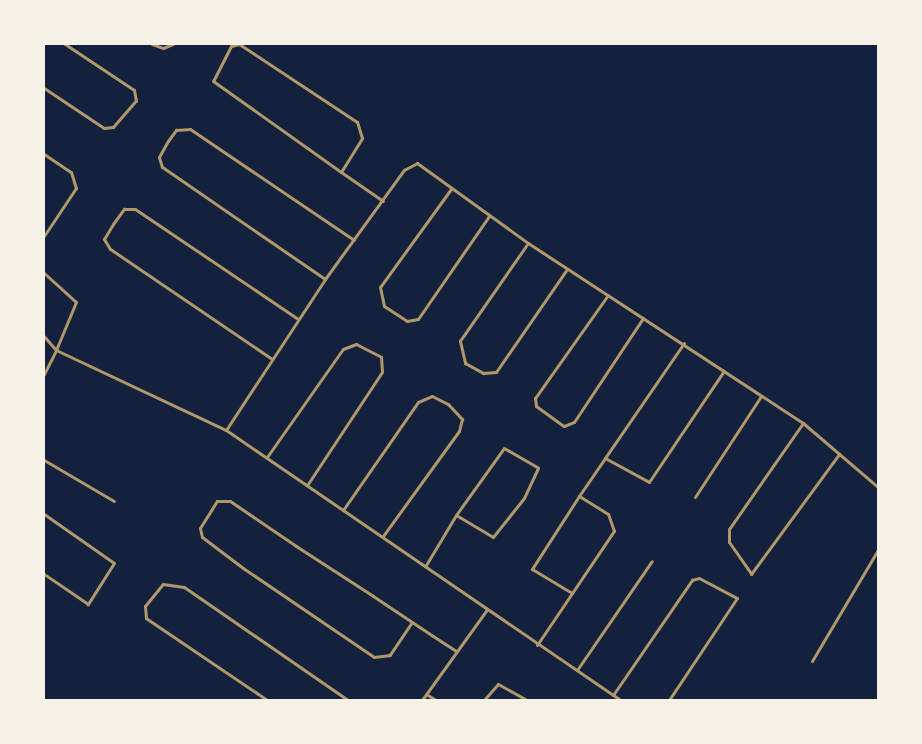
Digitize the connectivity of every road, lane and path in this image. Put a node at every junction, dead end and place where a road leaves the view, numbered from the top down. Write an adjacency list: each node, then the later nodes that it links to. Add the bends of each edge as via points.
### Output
1 (65, 44): 4 (street, via 134,90 136,101 113,128 104,128)
2 (152, 44): 3 (street, via 163,48)
3 (173, 44)
4 (44, 88)
5 (44, 154): 10 (street, via 71,172 75,188)
6 (341, 172): 6 (street, via 212,80 231,46 239,44 357,122 362,138); 8 (street)
7 (451, 189): 8 (street, via 417,162 404,170); 9 (street); 9 (street, via 381,287 384,306 407,321 418,320)
8 (383, 201): 11 (street)
9 (489, 216): 12 (street)
10 (44, 236)
11 (354, 240): 15 (street); 15 (street, via 190,129 176,130 159,157 162,167)
12 (528, 243): 13 (street); 13 (street, via 460,341 465,363 483,374 496,372)
13 (567, 269): 16 (street)
14 (44, 273): 21 (street, via 76,302)
15 (325, 279): 18 (street)
16 (608, 295): 17 (street); 17 (street, via 535,398 536,406 564,426 574,422)
17 (643, 318): 20 (street)
18 (298, 319): 22 (street); 22 (street, via 135,209 124,209 113,224 104,239 110,249)
19 (44, 336): 21 (street)
20 (684, 343): 23 (street); 30 (street)
21 (56, 350): 24 (street); 27 (street)
22 (272, 360): 27 (street)
23 (724, 371): 25 (street); 30 (street, via 649,483)
24 (44, 374)
25 (761, 396): 26 (street); 35 (street)
26 (803, 423): 28 (street); 28 (street, via 729,529 729,542 752,574)
27 (226, 430): 29 (street)
28 (839, 454): 33 (street)
29 (267, 457): 32 (street); 32 (street, via 343,349 356,344 381,357 382,372)
30 (605, 458): 34 (street)
31 (44, 460): 36 (street)
32 (308, 484): 37 (street)
33 (879, 487)
34 (579, 496): 45 (street, via 609,514 614,531); 45 (street, via 532,569)
35 (695, 497)
36 (114, 501)
37 (343, 510): 40 (street); 40 (street, via 418,402 432,396 448,404 462,419 459,431)
38 (44, 514): 44 (street, via 114,563 88,604)
39 (456, 515): 39 (street, via 504,448 538,468 524,498 493,537); 43 (street)
40 (383, 536): 43 (street)
41 (879, 550): 50 (street)
42 (652, 561): 51 (street)
43 (426, 565): 46 (street)
44 (44, 574)
45 (572, 593): 48 (street)
46 (486, 611): 48 (street); 49 (street)
47 (412, 622): 47 (street, via 230,501 215,503 200,528 202,537 243,568 374,657 390,655); 49 (street)
48 (537, 645): 51 (street)
49 (456, 651): 52 (street)
50 (812, 661)
51 (577, 670): 53 (street)
52 (426, 694): 56 (street); 57 (street)
53 (613, 696): 60 (street); 61 (street, via 692,580 699,578 736,598)
54 (267, 700): 55 (street, via 146,618 145,606 163,584 184,587)
55 (348, 700)
56 (422, 700)
57 (436, 700)
58 (484, 700): 59 (street, via 498,684)
59 (527, 700)
60 (620, 700)
61 (669, 700)

